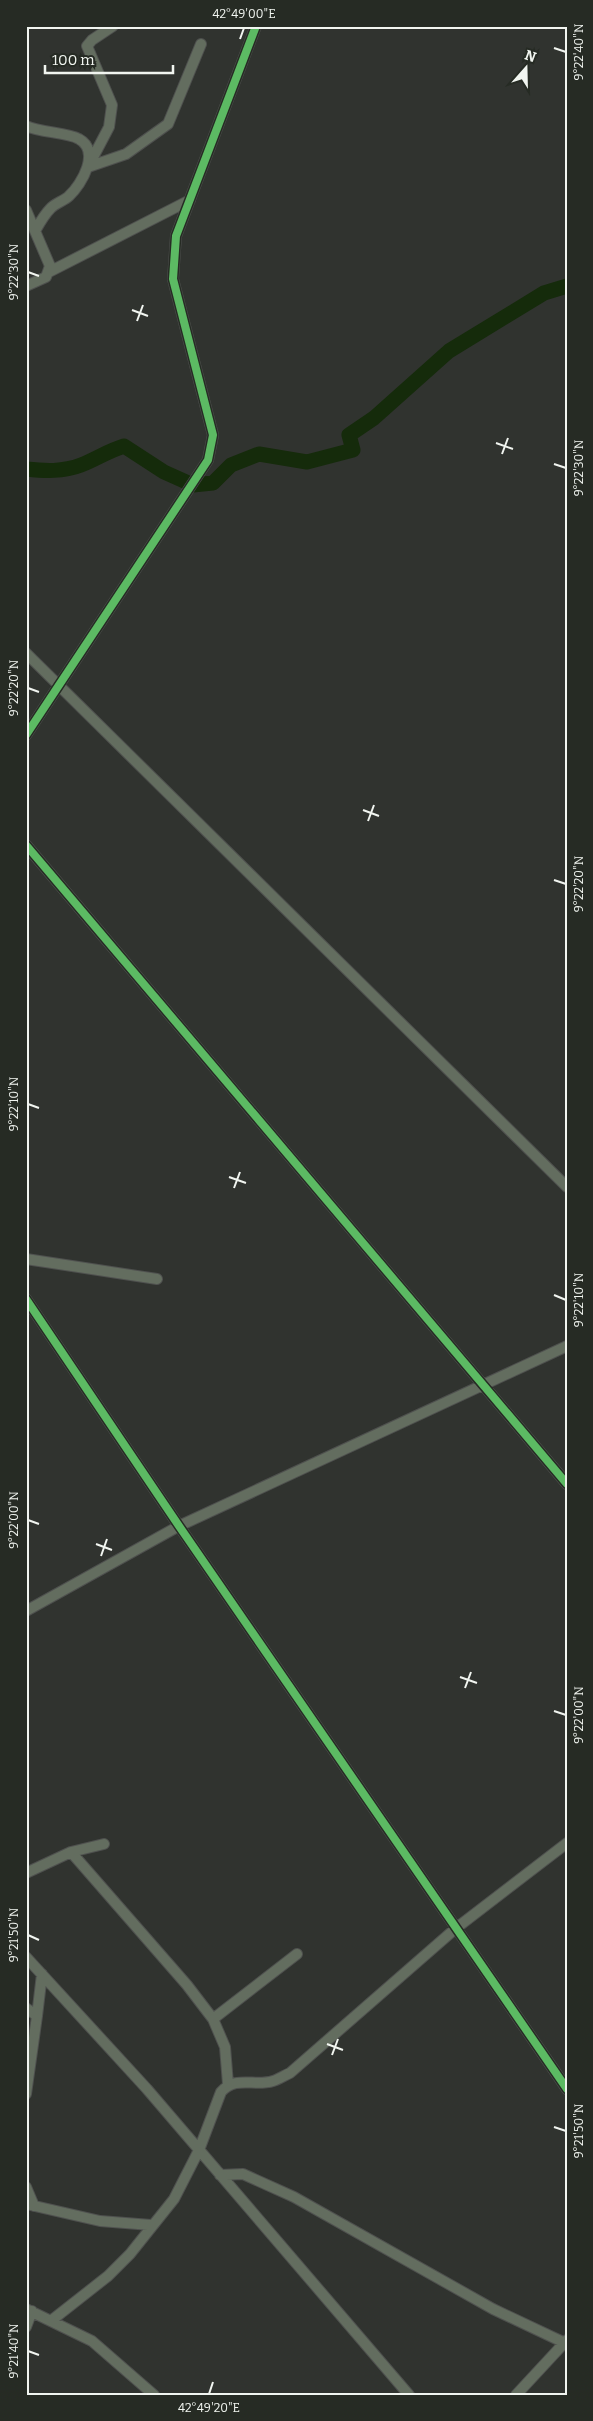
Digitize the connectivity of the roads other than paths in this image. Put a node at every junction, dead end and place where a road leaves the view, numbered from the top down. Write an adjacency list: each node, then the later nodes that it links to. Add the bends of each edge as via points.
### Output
1 (113, 26): 5 (street, via 87,46 112,105 109,127)
2 (256, 26): 6 (street)
3 (201, 44): 5 (street, via 168,124 126,154)
4 (26, 126): 5 (street, via 79,138 88,153)
5 (88, 168): 8 (street, via 69,196 50,209)
6 (190, 200): 9 (street); 12 (street, via 176,236 173,279 213,435 208,460)
7 (26, 210): 8 (street)
8 (34, 231): 9 (street, via 50,266)
9 (49, 272): 10 (street, via 46,277)
10 (26, 286)
11 (26, 653): 12 (street)
12 (60, 686): 13 (street); 15 (street)
13 (26, 736)
14 (26, 845): 20 (street)
15 (567, 1187)
16 (26, 1259): 17 (street)
17 (157, 1279)
18 (26, 1299): 22 (street)
19 (567, 1346): 20 (street)
20 (483, 1384): 21 (street); 22 (street)
21 (567, 1484)
22 (179, 1526): 23 (street); 28 (street)
23 (26, 1611)
24 (567, 1843): 28 (street)
25 (104, 1844): 26 (street)
26 (71, 1852): 27 (street); 34 (street)
27 (26, 1873)
28 (455, 1930): 35 (street, via 290,2072 271,2082); 36 (street)
29 (297, 1954): 34 (street)
30 (26, 1957): 31 (street)
31 (42, 1974): 33 (street); 38 (street)
32 (26, 2008): 33 (street)
33 (38, 2016): 37 (street)
34 (213, 2019): 35 (street, via 224,2047)
35 (228, 2084): 38 (street, via 221,2092)
36 (567, 2089)
37 (26, 2094)
38 (199, 2150): 39 (street); 42 (street, via 174,2199)
39 (220, 2175): 46 (street, via 243,2174 294,2197 493,2309); 48 (street)
40 (26, 2187): 41 (street)
41 (30, 2205): 42 (street, via 100,2221)
42 (151, 2225): 44 (street, via 130,2254 108,2276)
43 (29, 2310): 44 (street); 45 (street)
44 (52, 2320): 47 (street, via 92,2341)
45 (26, 2327)
46 (566, 2341): 49 (street)
47 (153, 2395)
48 (409, 2395)
49 (516, 2395)

